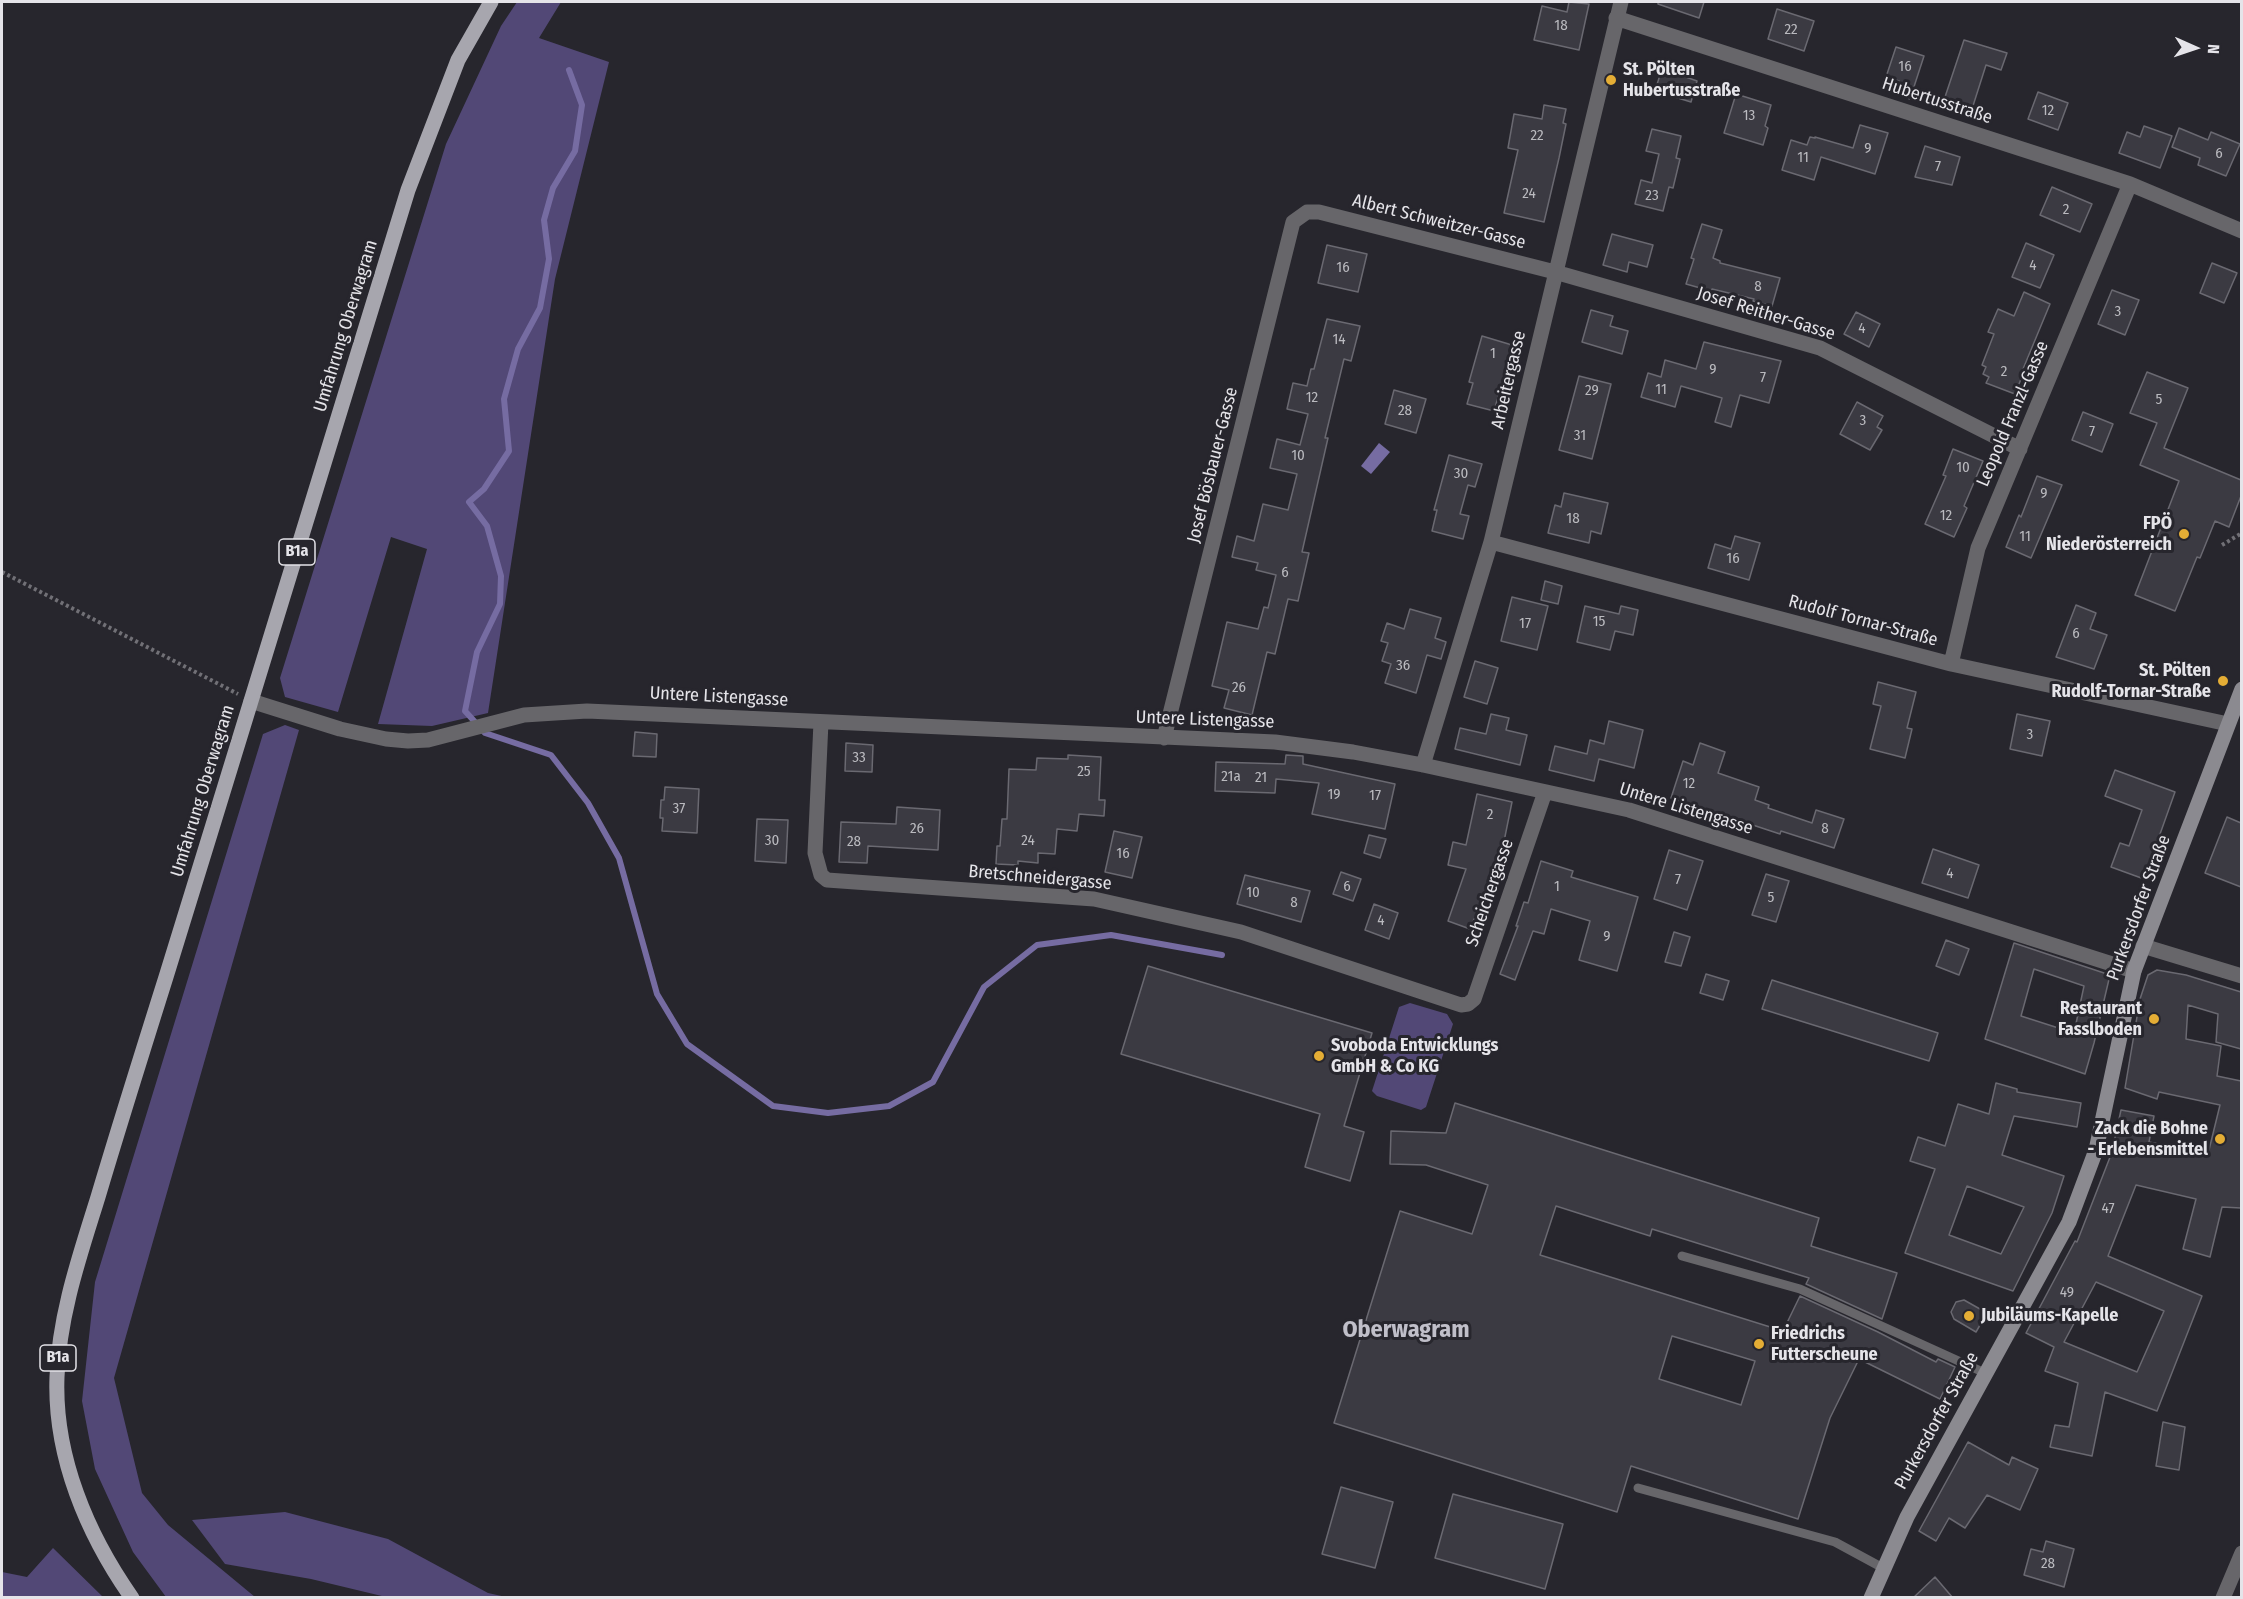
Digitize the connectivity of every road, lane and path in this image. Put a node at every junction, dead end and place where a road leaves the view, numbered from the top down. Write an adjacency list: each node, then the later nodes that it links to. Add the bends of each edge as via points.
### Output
1 (491, 2): 15 (main road, Umfahrung Oberwagram / B1a, via 458,60 408,190)
2 (1621, 2): 3 (street, Arbeitergasse)
3 (1616, 18): 4 (street, Hubertusstraße); 7 (street, Arbeitergasse)
4 (2130, 184): 6 (street, Hubertusstraße); 8 (street, Leopold Franzl-Gasse)
5 (1312, 211): 7 (street, Albert Schweitzer-Gasse); 18 (street, Josef Bösbauer-Gasse, via 1293,222)
6 (2241, 231)
7 (1555, 272): 8 (street, Josef Reither-Gasse, via 1820,348); 10 (street, Arbeitergasse)
8 (2019, 449): 13 (street, Leopold Franzl-Gasse, via 1978,548)
9 (2241, 533): 11 (path)
10 (1491, 542): 13 (street, Rudolf Tornar-Straße); 19 (street, Arbeitergasse)
11 (2222, 545)
12 (2, 572): 15 (path)
13 (1951, 664): 17 (street, Rudolf Tornar-Straße)
14 (2241, 689): 17 (main road, Purkersdorfer Straße)
15 (252, 701): 16 (street, Untere Listengasse, via 340,729 386,739 429,741 524,716 587,711); 30 (main road, Umfahrung Oberwagram / B1a, via 82,1250 59,1350 59,1424 70,1471 83,1511 109,1565)
16 (820, 722): 18 (street, Untere Listengasse); 24 (street, Bretschneidergasse, via 815,853 821,875 828,880 1094,899 1241,932 1461,1005)
17 (2228, 724): 21 (main road, Purkersdorfer Straße)
18 (1164, 738): 19 (street, Untere Listengasse, via 1275,742)
19 (1423, 765): 20 (street, Untere Listengasse)
20 (1545, 792): 22 (street, Untere Listengasse, via 1640,813); 24 (street, Scheichergasse, via 1474,999)
21 (2144, 946): 22 (main road, Purkersdorfer Straße); 23 (street)
22 (2134, 971): 26 (main road, Purkersdorfer Straße, via 2096,1150 2068,1222)
23 (2241, 976)
24 (1468, 1004)
25 (1682, 1256): 26 (lane, via 1800,1289)
26 (1985, 1373): 29 (main road, Purkersdorfer Straße)
27 (1638, 1488): 29 (lane, via 1834,1542)
28 (2241, 1553): 32 (street)
29 (1883, 1568): 31 (main road, Purkersdorfer Straße)
30 (132, 1598)
31 (1871, 1598)
32 (2223, 1598)

